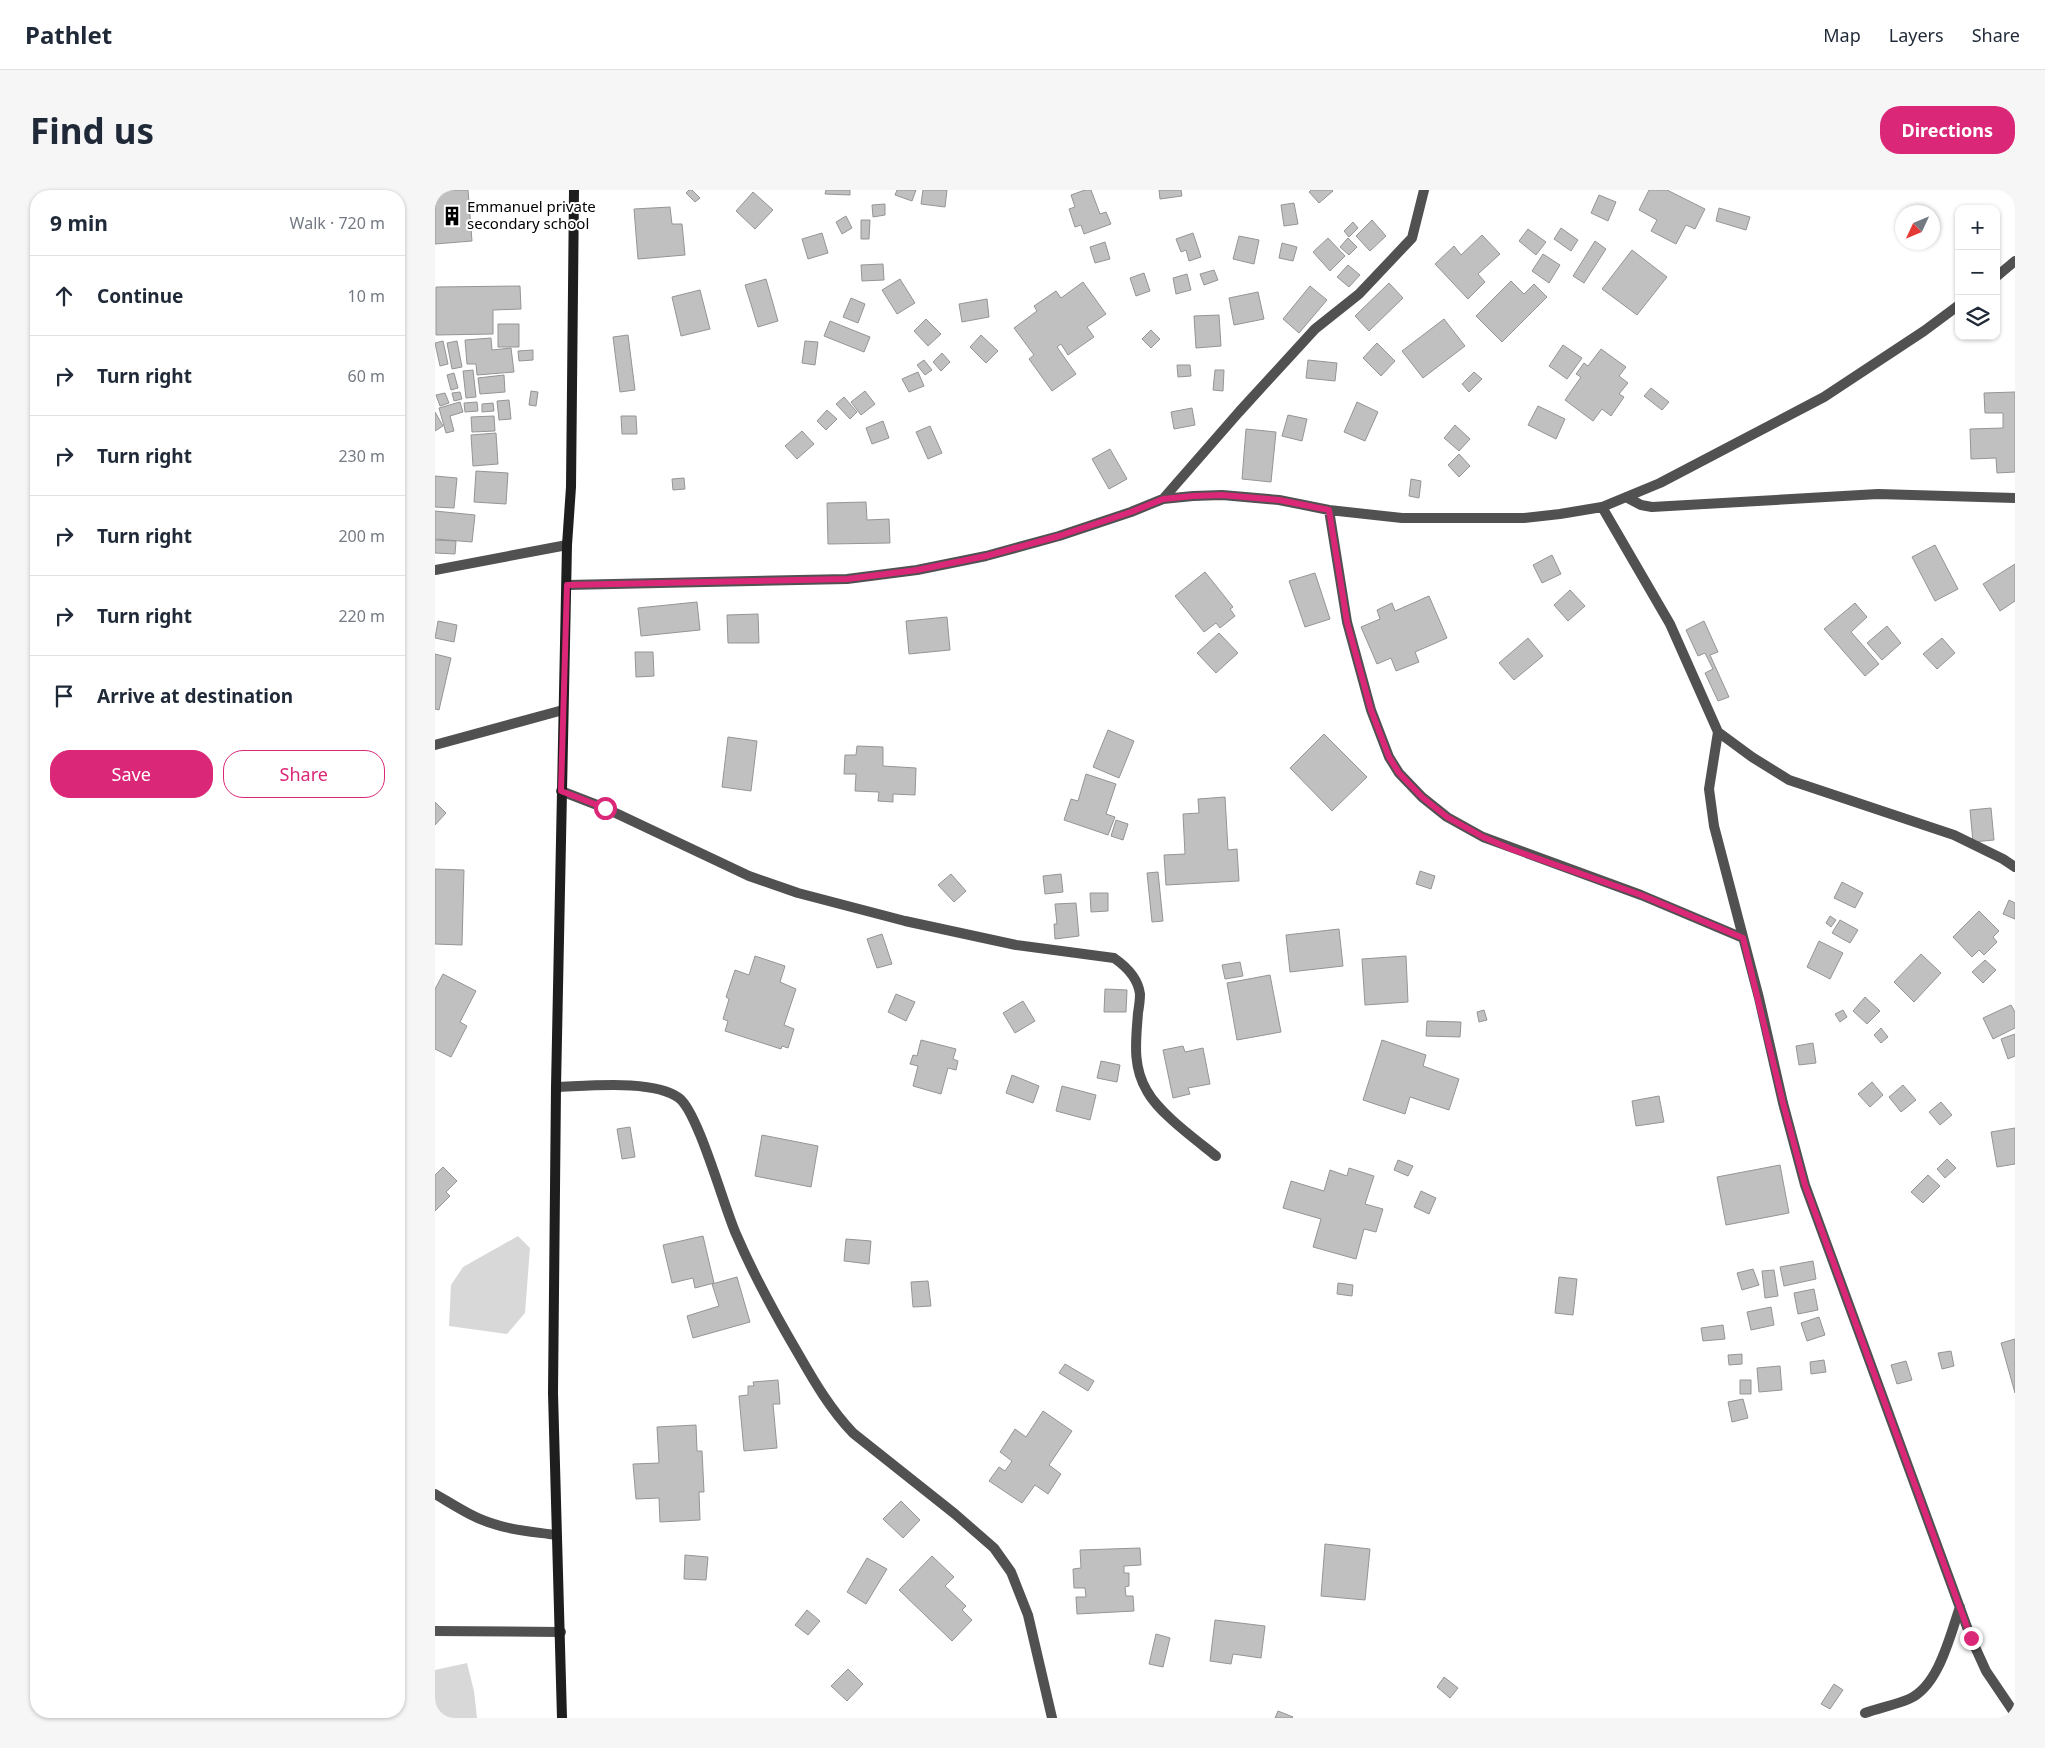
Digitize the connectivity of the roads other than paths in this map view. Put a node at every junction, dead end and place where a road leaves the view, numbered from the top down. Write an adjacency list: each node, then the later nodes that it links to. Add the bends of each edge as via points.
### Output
1 (574, 190): 11 (main road, via 571,486)
2 (1424, 190): 8 (street, via 1413,238 1359,294 1315,330)
3 (2015, 262): 4 (street)
4 (2000, 274)
5 (1955, 308): 6 (street, via 1824,397 1660,483)
6 (1625, 497): 7 (street, via 1652,507 1878,494); 9 (street)
7 (2015, 498)
8 (1163, 499): 10 (street, via 1222,495 1279,500); 13 (street, via 1059,536 917,570 847,579)
9 (1602, 507): 10 (street, via 1560,514 1462,519 1402,518); 15 (street, via 1670,624)
10 (1329, 510): 19 (street, via 1347,622 1371,710 1389,757 1399,773 1447,817 1483,837 1641,895)
11 (567, 545): 12 (street); 13 (main road)
12 (435, 570)
13 (567, 585): 14 (main road)
14 (563, 710): 16 (street); 17 (main road)
15 (1718, 732): 18 (street, via 1789,780 1954,835); 19 (street, via 1711,777 1711,804)
16 (435, 745)
17 (561, 791): 20 (main road); 21 (street, via 605,808 749,876 798,893 905,922 1015,945 1115,958 1127,967 1140,994 1135,1051 1147,1092 1181,1127)
18 (2015, 867)
19 (1743, 938): 24 (street, via 1805,1185)
20 (556, 1087): 23 (main road, via 553,1393); 30 (street, via 634,1086 669,1092 686,1105 762,1290 839,1419 994,1548 1011,1572 1028,1615)
21 (1216, 1156)
22 (435, 1494): 23 (street, via 468,1514 493,1524)
23 (556, 1535): 26 (main road)
24 (1960, 1606): 27 (street, via 1937,1668 1923,1689 1910,1698); 28 (street, via 1986,1672)
25 (435, 1631): 26 (street)
26 (561, 1632): 29 (main road)
27 (1865, 1713)
28 (2015, 1714)
29 (562, 1718)
30 (1052, 1718)

